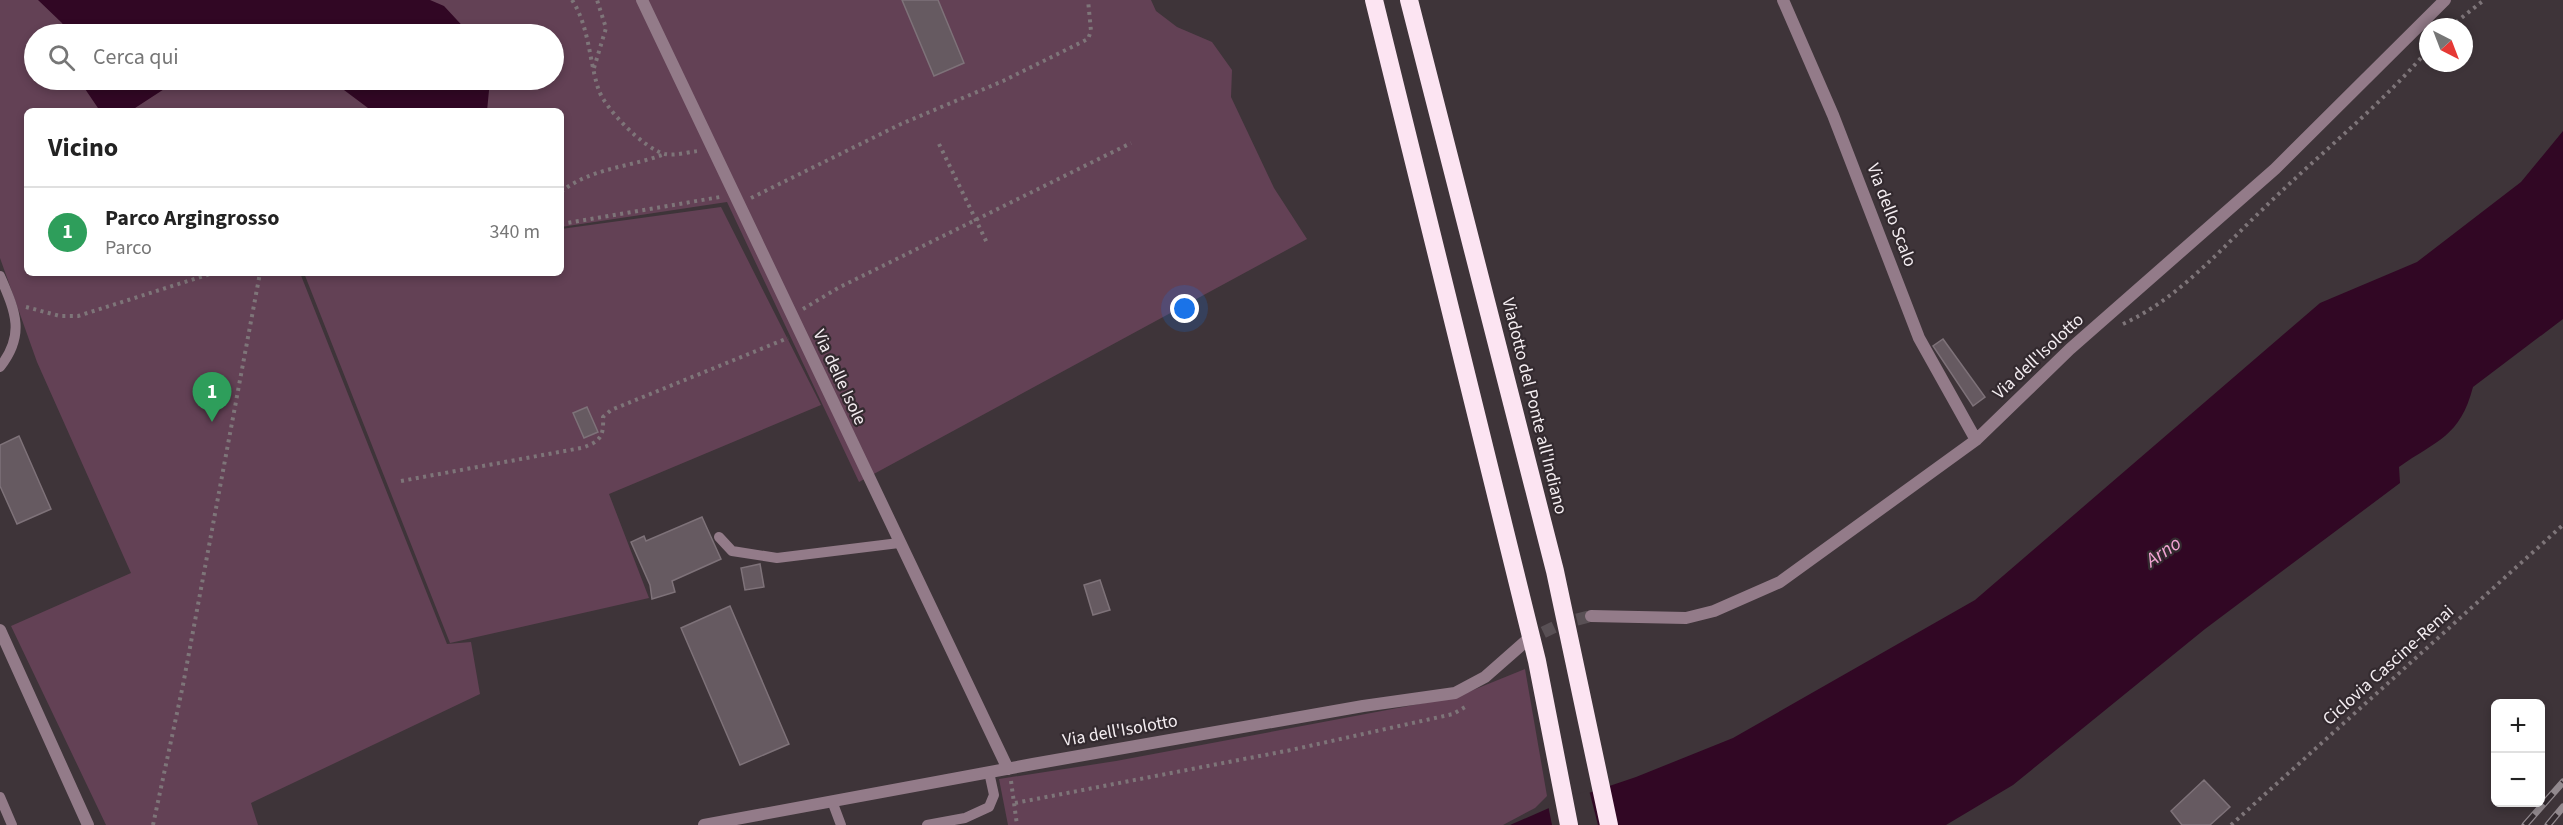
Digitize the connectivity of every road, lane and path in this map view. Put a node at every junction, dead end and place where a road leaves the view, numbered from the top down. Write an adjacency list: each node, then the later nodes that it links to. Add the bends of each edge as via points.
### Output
1 (572, 0): 12 (path, via 582,19)
2 (597, 0): 12 (path, via 606,28)
3 (642, 0): 15 (street, Via delle Isole)
4 (1088, 0): 18 (path, via 1088,39)
5 (1374, 0): 51 (highway, bridge, via 1537,661)
6 (1409, 0): 52 (highway, Viadotto del Ponte all'Indiano, bridge, via 1555,570)
7 (1783, 0): 30 (street, Via dello Scalo, via 1841,136 1919,338)
8 (2445, 0): 26 (street, Via dell'Isolotto, via 2275,169)
9 (2484, 0): 10 (path)
10 (2461, 18)
11 (2419, 59): 26 (path, via 2346,135 2179,289 2120,326)
12 (594, 71): 16 (path, via 598,91 607,104 649,146)
13 (1131, 143): 19 (path)
14 (939, 144): 19 (path)
15 (713, 149): 16 (path); 18 (street, Via delle Isole)
16 (666, 154): 17 (path, via 593,174)
17 (564, 190)
18 (736, 200): 20 (path); 27 (street, Via delle Isole)
19 (976, 219): 21 (path); 27 (path)
20 (564, 224)
21 (988, 245)
22 (0, 276): 25 (lane)
23 (204, 276): 25 (path, via 78,316 60,316)
24 (259, 276): 46 (path)
25 (11, 303): 29 (lane, via 17,322 16,337)
26 (2109, 314): 30 (street, Via dell'Isolotto)
27 (792, 315): 28 (street, Via delle Isole)
28 (800, 333): 31 (path, via 611,410 603,417 604,433 598,442); 34 (street, Via delle Isole)
29 (0, 367)
30 (1976, 440): 35 (street, Via dell'Isolotto, via 1780,582 1714,611 1686,618)
31 (401, 481)
32 (2563, 525): 53 (path, Ciclovia Cascine-Renai)
33 (719, 537): 34 (lane, via 732,551 777,558)
34 (899, 543): 39 (street, Via delle Isole)
35 (1591, 616)
36 (0, 630): 45 (street)
37 (1527, 640): 39 (street, Via dell'Isolotto, via 1485,677 1455,693)
38 (1470, 705): 43 (path, via 1453,714 1291,750)
39 (1008, 768): 40 (street, Via dell'Isolotto); 43 (path)
40 (989, 772): 42 (street, Via dell'Isolotto); 49 (lane, via 994,795 989,807 965,818)
41 (0, 797): 44 (lane)
42 (832, 801): 47 (street, Via dell'Isolotto); 48 (lane)
43 (1015, 803): 50 (path)
44 (12, 825)
45 (88, 825)
46 (153, 825)
47 (704, 825)
48 (841, 825)
49 (927, 825)
50 (1017, 825)
51 (1569, 825)
52 (1609, 825)
53 (2231, 825)

